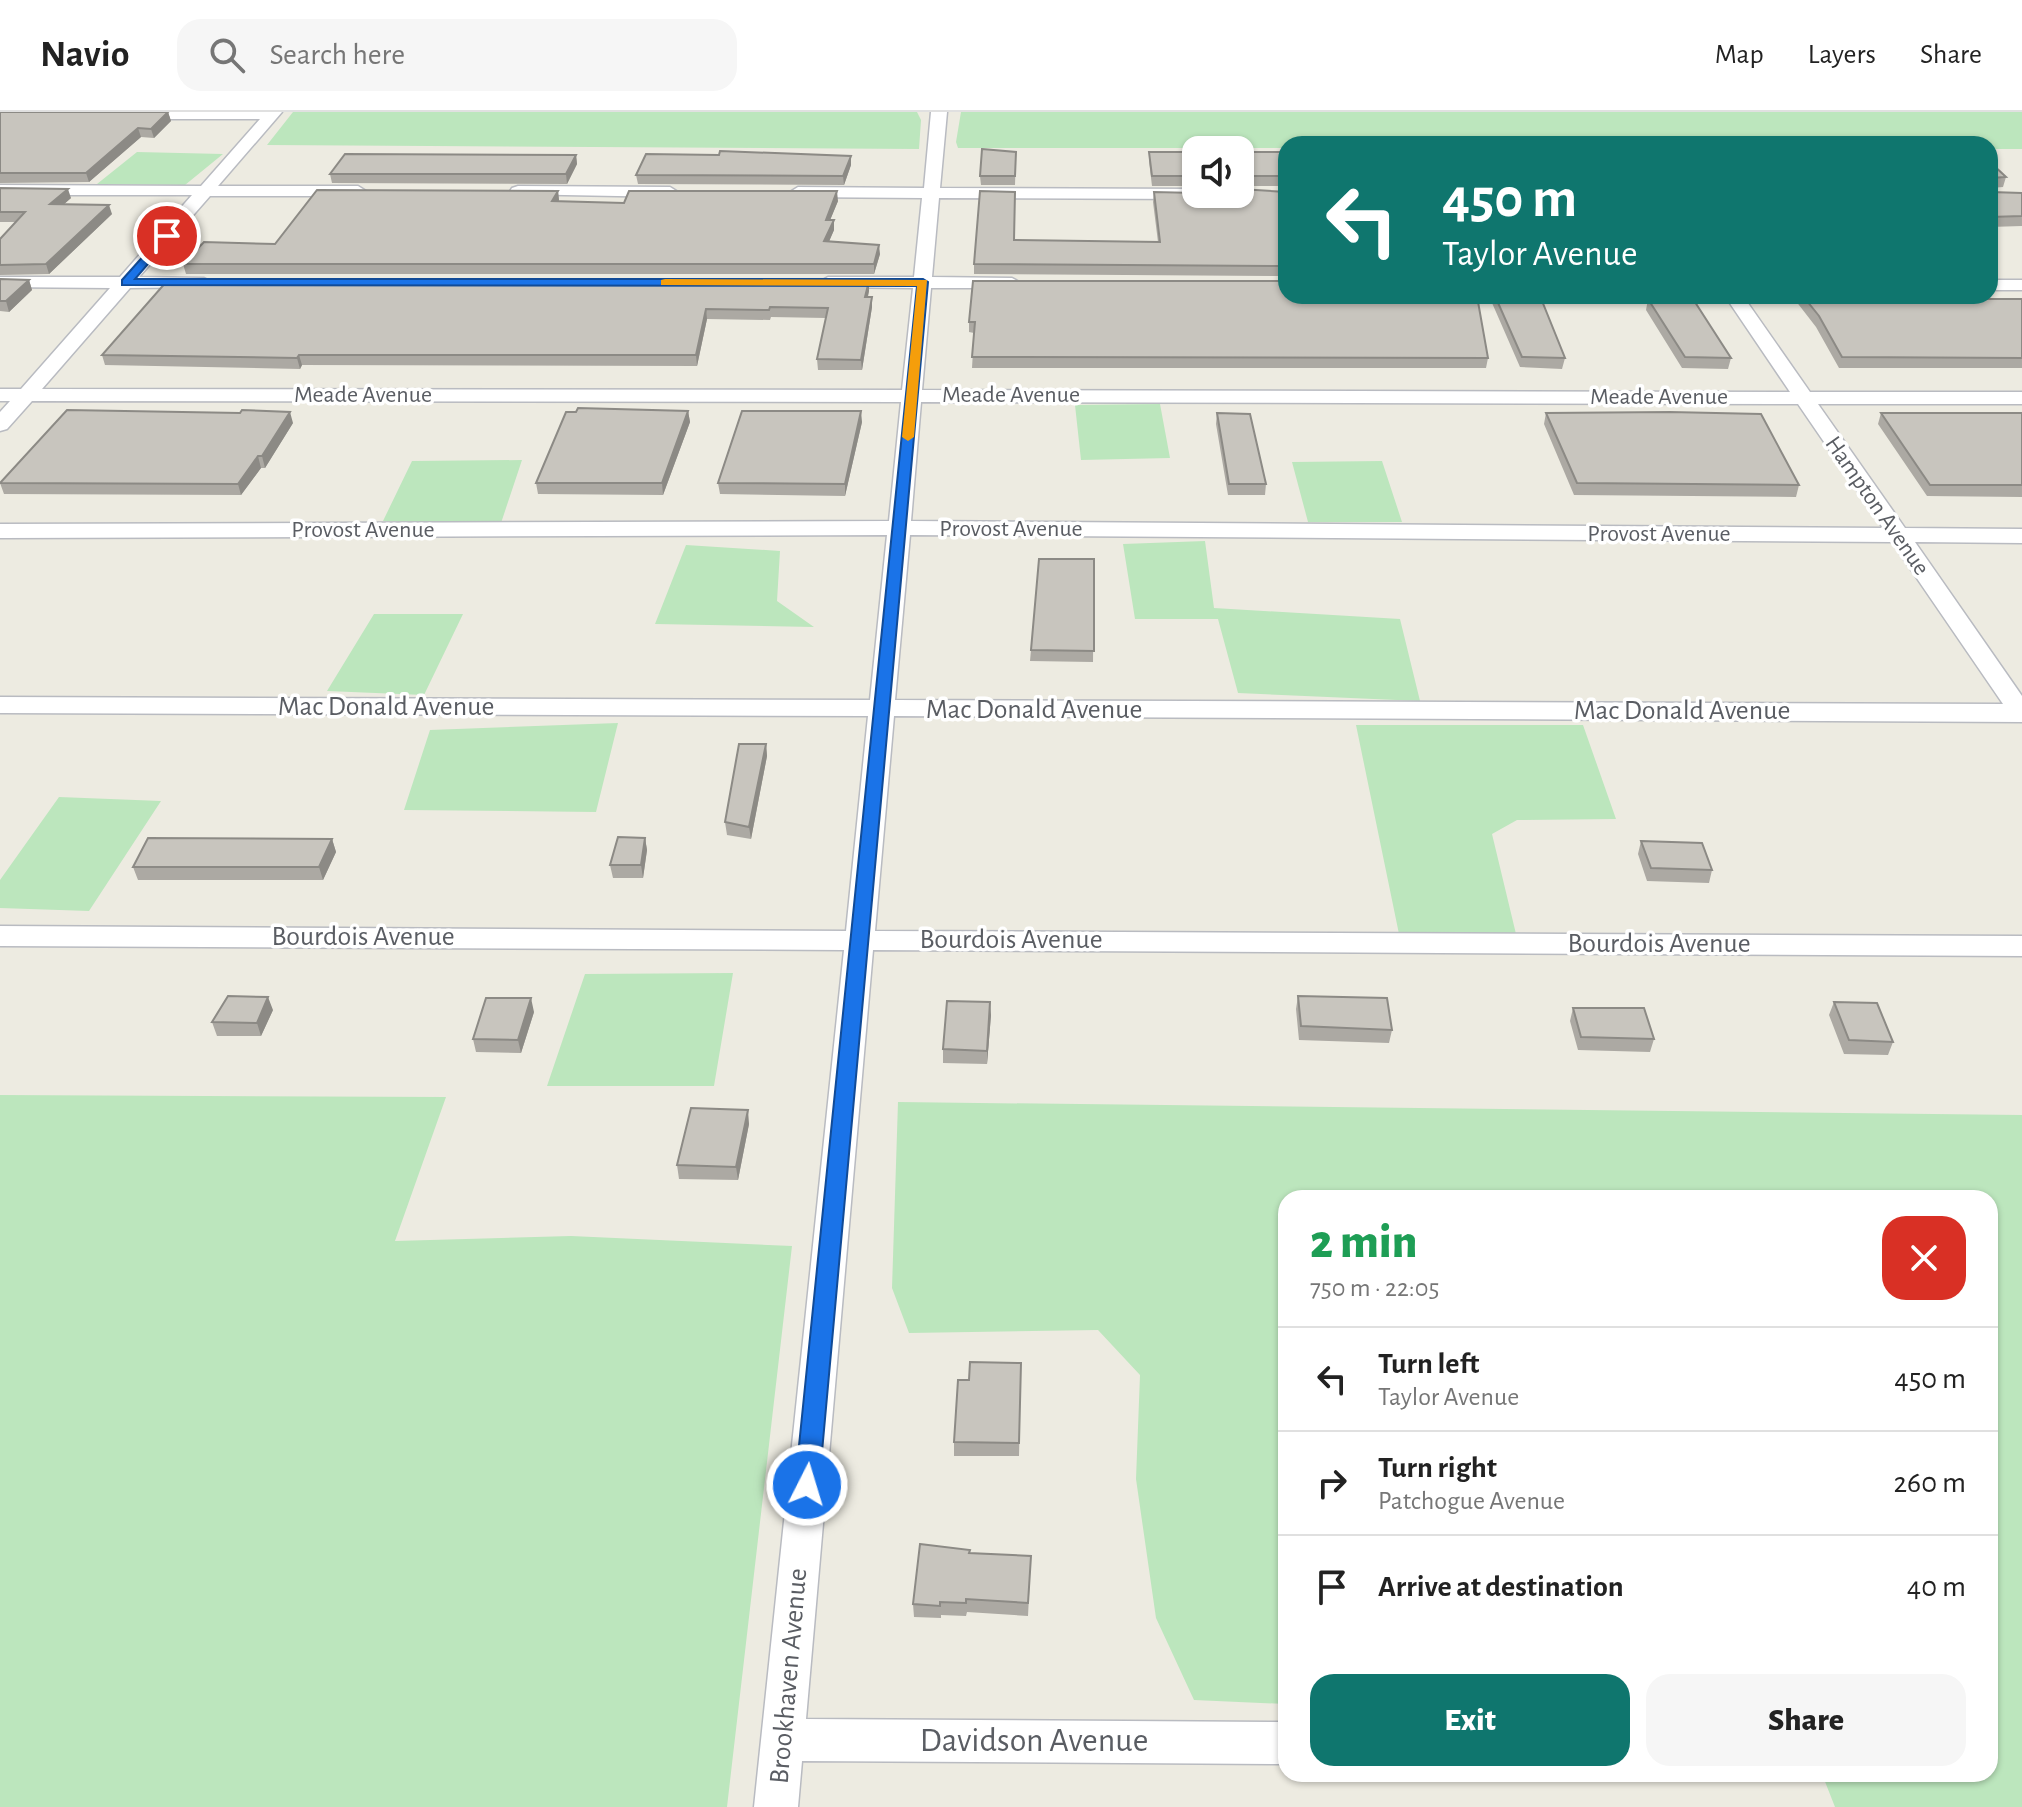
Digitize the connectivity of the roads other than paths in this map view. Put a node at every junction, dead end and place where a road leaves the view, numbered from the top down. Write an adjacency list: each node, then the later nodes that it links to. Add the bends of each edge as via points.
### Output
1 (939, 112): 10 (street, Brookhaven Avenue)
2 (273, 113): 3 (street); 5 (street)
3 (112, 114)
4 (0, 190): 5 (street)
5 (207, 190): 6 (street); 15 (street)
6 (381, 191)
7 (506, 191): 8 (street)
8 (695, 192)
9 (774, 192): 10 (street)
10 (931, 193): 11 (street); 14 (street, Brookhaven Avenue)
11 (1182, 194)
12 (0, 282): 15 (street)
13 (807, 282): 14 (street)
14 (923, 282): 17 (street); 21 (street, Brookhaven Avenue)
15 (126, 283): 16 (street); 23 (street)
16 (221, 283)
17 (1033, 283)
18 (1998, 285): 19 (street)
19 (2022, 285)
20 (1739, 304): 24 (street, Hampton Avenue)
21 (912, 394): 23 (street, Meade Avenue); 24 (street, Meade Avenue); 27 (street, Brookhaven Avenue)
22 (0, 395): 23 (street, Meade Avenue)
23 (26, 395): 26 (street)
24 (1803, 397): 25 (street, Meade Avenue); 29 (street, Hampton Avenue)
25 (2022, 398)
26 (0, 425)
27 (899, 528): 28 (street, Provost Avenue); 29 (street, Provost Avenue); 32 (street, Brookhaven Avenue)
28 (0, 531)
29 (1897, 536): 30 (street, Provost Avenue); 33 (street, Hampton Avenue)
30 (2022, 536)
31 (0, 705): 32 (street, Mac Donald Avenue)
32 (882, 710): 33 (street, Mac Donald Avenue); 35 (street, Brookhaven Avenue)
33 (2021, 713)
34 (0, 936): 35 (street, Bourdois Avenue)
35 (860, 939): 36 (street, Bourdois Avenue); 37 (street, Brookhaven Avenue)
36 (2022, 946)
37 (783, 1740): 38 (street, Davidson Avenue); 39 (street, Brookhaven Avenue)
38 (1278, 1743)
39 (776, 1807)

